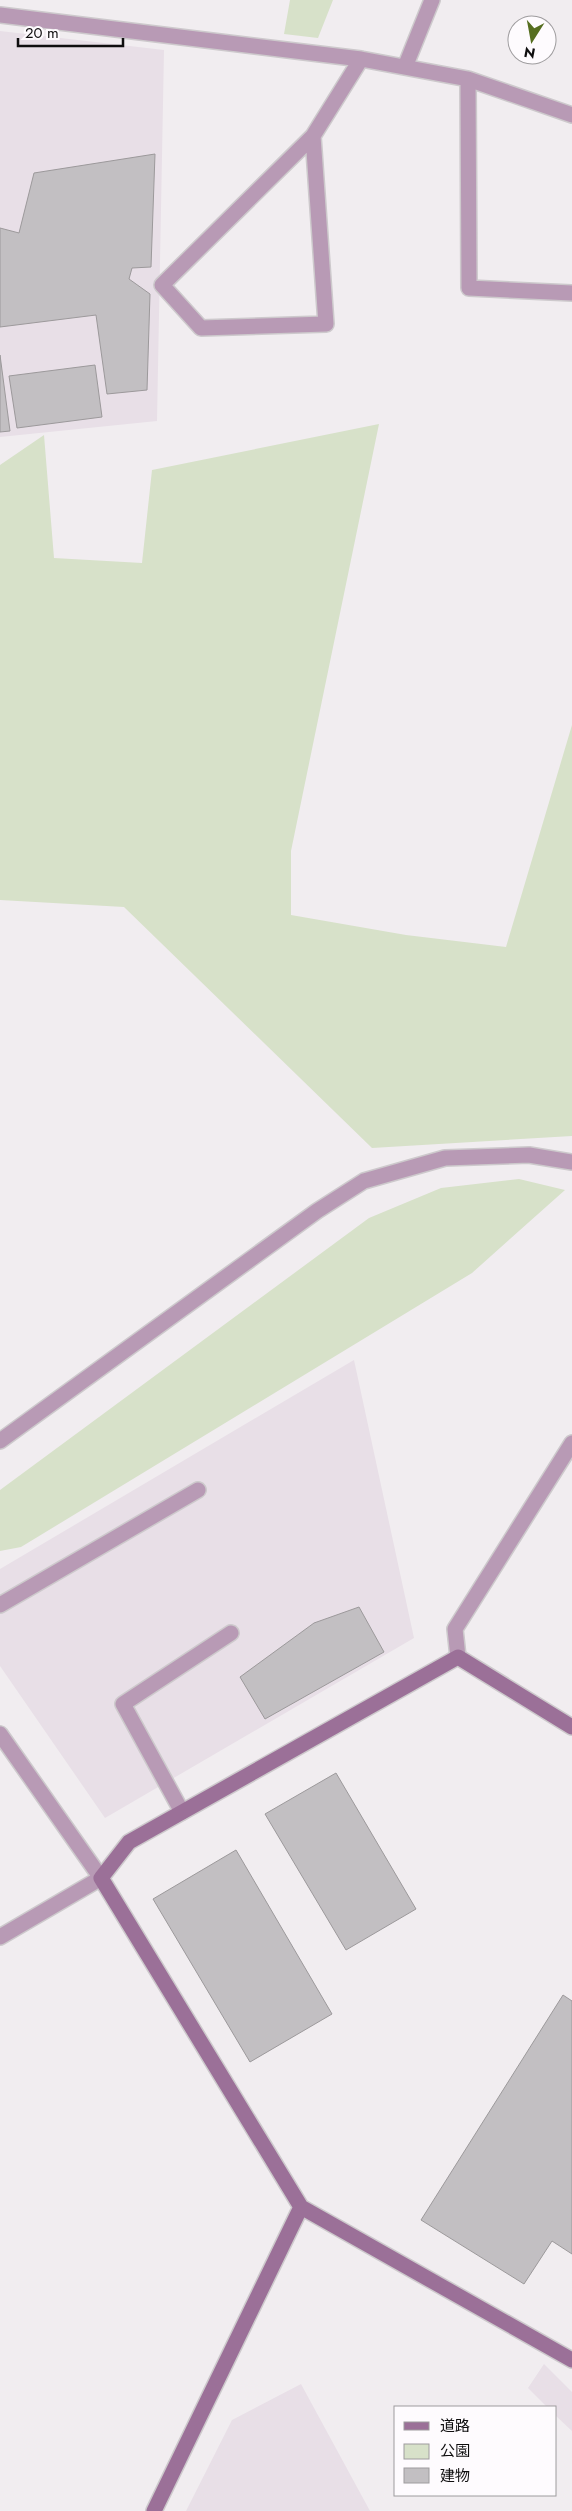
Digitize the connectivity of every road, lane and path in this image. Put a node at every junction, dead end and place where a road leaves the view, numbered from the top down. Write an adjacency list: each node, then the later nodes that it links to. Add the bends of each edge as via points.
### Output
1 (432, 0): 4 (street)
2 (0, 15): 3 (street)
3 (361, 59): 4 (street); 7 (street)
4 (405, 67): 5 (street)
5 (468, 79): 6 (street); 8 (street, via 469,288)
6 (572, 115)
7 (313, 136): 7 (street, via 326,324 201,328 162,285)
8 (572, 293)
9 (572, 1162): 10 (street, via 529,1155 445,1158 364,1181 316,1212)
10 (0, 1441)
11 (572, 1443): 15 (street, via 455,1629)
12 (198, 1490): 13 (street)
13 (0, 1605)
14 (231, 1633): 18 (street, via 123,1704)
15 (458, 1657): 16 (street); 18 (street)
16 (572, 1727)
17 (0, 1734): 19 (street)
18 (182, 1812): 19 (street, via 129,1842)
19 (101, 1878): 20 (street); 21 (street)
20 (0, 1937)
21 (301, 2206): 22 (street); 23 (street)
22 (572, 2360)
23 (154, 2511)

